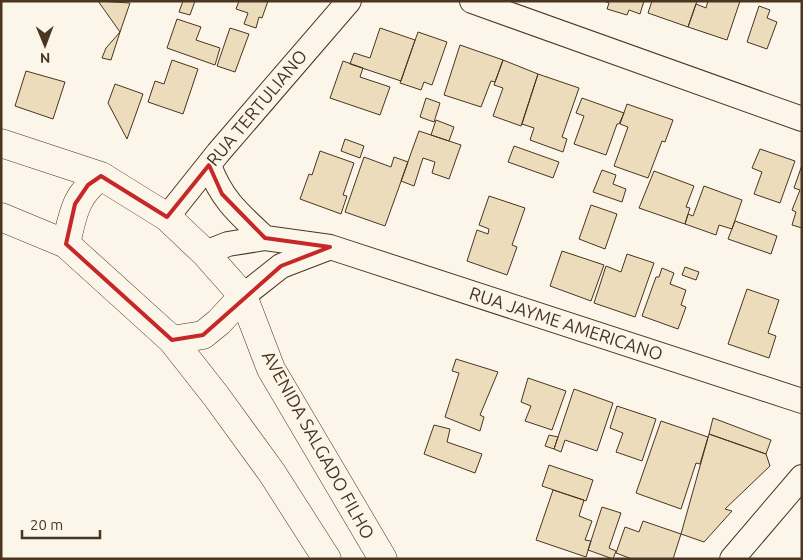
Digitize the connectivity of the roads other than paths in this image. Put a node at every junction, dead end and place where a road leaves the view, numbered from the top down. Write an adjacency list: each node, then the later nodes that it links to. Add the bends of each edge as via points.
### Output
1 (348, 1): 5 (street, RUA TERTULIANO)
2 (472, 1): 3 (street)
3 (802, 119)
4 (1, 143): 6 (street, AVENIDA SALGADO FILHO)
5 (209, 165): 8 (street, RUA TERTULIANO); 9 (street, via 222,194)
6 (101, 176): 8 (street, AVENIDA SALGADO FILHO); 10 (street, via 88,186 75,204)
7 (1, 217): 10 (street)
8 (168, 217): 12 (street, AVENIDA SALGADO FILHO)
9 (265, 238): 11 (street, RUA JAYME AMERICANO); 12 (street, RUA JAYME AMERICANO, via 228,244)
10 (66, 244): 14 (street)
11 (330, 247): 13 (street, via 281,266); 15 (street, RUA JAYME AMERICANO)
12 (205, 253): 13 (street, AVENIDA SALGADO FILHO)
13 (243, 296): 14 (street, via 220,322 203,335); 18 (street, AVENIDA SALGADO FILHO, via 271,369)
14 (172, 340): 17 (street, via 272,473)
15 (802, 401)
16 (802, 477): 19 (street)
17 (327, 559)
18 (383, 559)
19 (732, 559)

